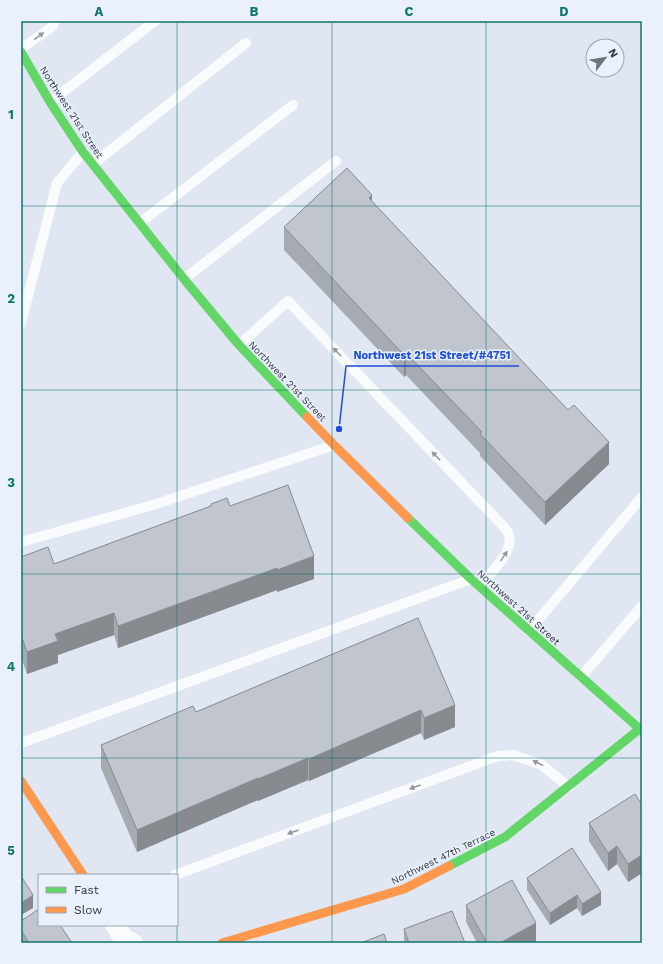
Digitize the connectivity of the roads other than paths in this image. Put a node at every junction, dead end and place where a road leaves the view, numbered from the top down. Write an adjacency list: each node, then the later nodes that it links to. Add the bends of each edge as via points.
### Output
1 (55, 21): 4 (lane, one-way to 1, via 52,27)
2 (155, 21): 5 (lane)
3 (246, 43): 9 (lane)
4 (21, 50): 5 (street, Northwest 21st Street)
5 (50, 102): 7 (street, Northwest 21st Street)
6 (293, 105): 10 (lane)
7 (83, 152): 9 (street, Northwest 21st Street); 12 (lane, via 58,183)
8 (336, 161): 11 (lane)
9 (93, 164): 10 (street, Northwest 21st Street)
10 (140, 223): 11 (street, Northwest 21st Street)
11 (184, 279): 13 (street, Northwest 21st Street)
12 (21, 323)
13 (238, 345): 14 (street, Northwest 21st Street); 18 (lane, one-way to 13, via 507,554 510,544 509,535 504,527 288,301)
14 (334, 445): 16 (lane, via 153,505); 17 (street, Northwest 21st Street)
15 (642, 497): 20 (lane)
16 (21, 542)
17 (471, 579): 18 (street, Northwest 21st Street); 23 (lane)
18 (479, 586): 20 (street, Northwest 21st Street)
19 (642, 606): 21 (lane)
20 (529, 631): 21 (street, Northwest 21st Street)
21 (581, 677): 22 (street, Northwest 21st Street)
22 (641, 729): 25 (street, Northwest 47th Terrace)
23 (21, 743)
24 (21, 781): 26 (street)
25 (569, 786): 27 (lane, one-way to 27, via 542,765 513,755 498,756); 30 (street, Northwest 47th Terrace, via 505,837 404,889)
26 (81, 874)
27 (178, 874)
28 (116, 926): 29 (street, via 124,938)
29 (133, 943)
30 (222, 943)

